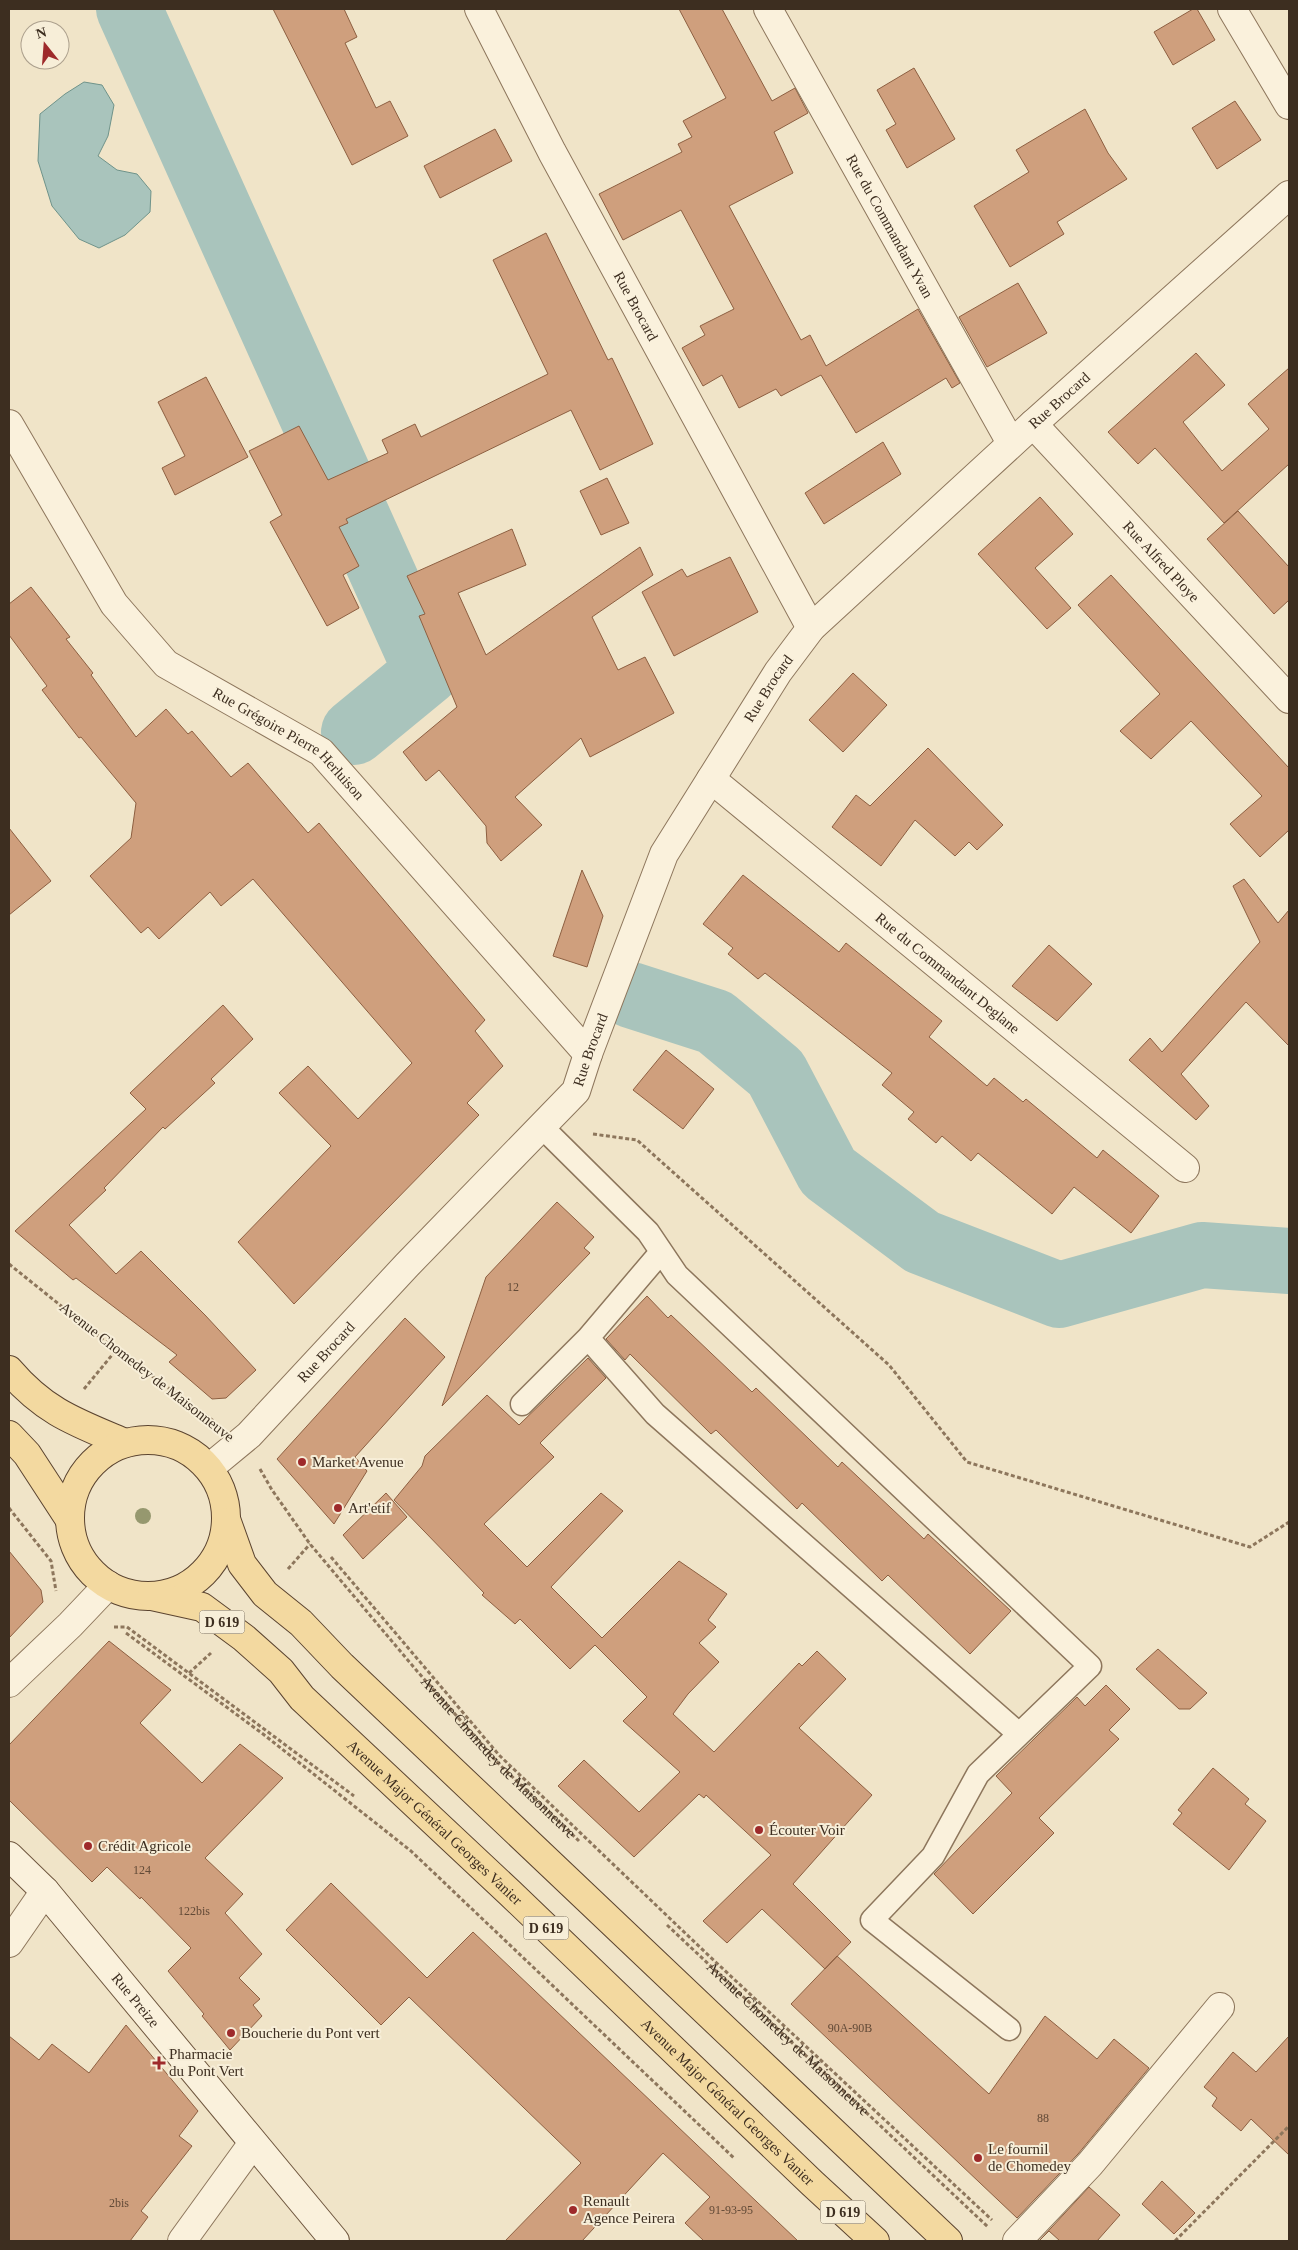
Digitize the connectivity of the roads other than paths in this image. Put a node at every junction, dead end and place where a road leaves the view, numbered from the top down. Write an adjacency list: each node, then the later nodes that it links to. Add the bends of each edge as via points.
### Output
1 (479, 9): 9 (street, Rue Brocard, via 552,152)
2 (768, 9): 8 (street, Rue du Commandant Yvan)
3 (1232, 9): 4 (street)
4 (1289, 105)
5 (1289, 195): 7 (street, Rue Brocard)
6 (9, 424): 12 (street, Rue Grégoire Pierre Herluison, via 114,604 166,664 321,752)
7 (1033, 424): 8 (street, Rue Brocard); 10 (street, Rue Alfred Ploye)
8 (1012, 444): 9 (street, Rue Brocard)
9 (811, 628): 11 (street, Rue Brocard, via 778,672)
10 (1289, 699)
11 (711, 779): 12 (street, Rue Brocard, via 664,854); 14 (street, Rue du Commandant Deglane)
12 (588, 1054): 13 (street, Rue Brocard, via 576,1090)
13 (541, 1126): 15 (lane, via 648,1232); 21 (street, Rue Brocard, via 240,1443)
14 (1185, 1168)
15 (661, 1252): 16 (lane); 27 (lane, via 677,1276 1090,1666)
16 (588, 1338): 18 (lane); 27 (lane, via 655,1414)
17 (9, 1370): 20 (main road, via 28,1392 62,1416)
18 (522, 1404)
19 (9, 1435): 22 (main road, via 27,1454)
20 (125, 1443): 21 (main road, via 171,1442 192,1453); 22 (main road, via 102,1455 84,1473 71,1503)
21 (209, 1468): 23 (main road, via 226,1502)
22 (70, 1520): 24 (main road, via 75,1546 88,1568)
23 (227, 1522): 25 (main road, via 222,1544 212,1565 195,1581 175,1592); 37 (main road, via 242,1564 265,1594 301,1623 342,1666)
24 (108, 1585): 25 (main road, via 129,1594); 26 (street)
25 (152, 1596): 36 (main road, Avenue Major Général Georges Vanier / D 619, via 202,1607 274,1664 302,1698)
26 (9, 1683)
27 (1019, 1734): 32 (lane, via 978,1774 933,1856 872,1920)
28 (9, 1856): 29 (street, Rue Preize)
29 (45, 1890): 30 (street); 33 (street, Rue Preize)
30 (9, 1943)
31 (1220, 2007): 38 (street, via 1090,2164)
32 (1008, 2029)
33 (253, 2143): 34 (street); 35 (street, Rue Preize)
34 (182, 2241)
35 (335, 2241)
36 (875, 2241)
37 (948, 2241)
38 (1017, 2241)

